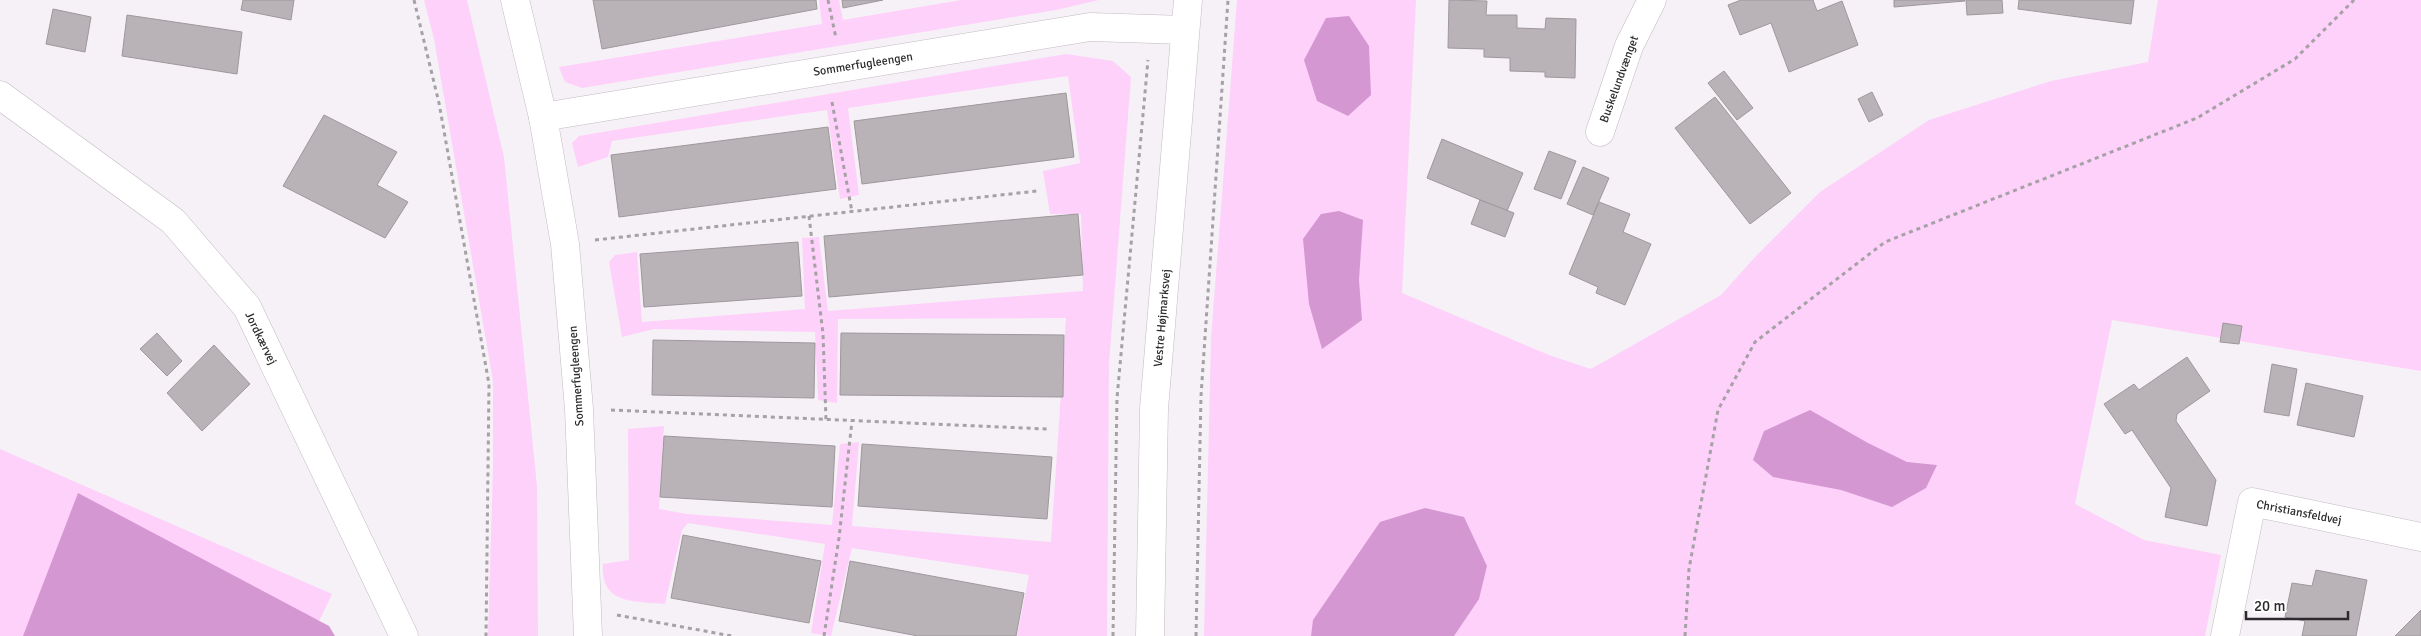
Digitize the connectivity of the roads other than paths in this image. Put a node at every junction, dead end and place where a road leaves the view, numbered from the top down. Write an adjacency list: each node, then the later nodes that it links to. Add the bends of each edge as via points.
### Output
1 (515, 0): 6 (street, Sommerfugleengen)
2 (1188, 0): 4 (street, Vestre Højmarksvej)
3 (1652, 0): 7 (street, Buskelundvænget, via 1630,46)
4 (1185, 30): 6 (street, Sommerfugleengen, via 1090,27); 11 (street, Vestre Højmarksvej, via 1154,409)
5 (0, 95): 10 (street, Jordkærvej, via 173,221 247,307)
6 (543, 117): 9 (street, Sommerfugleengen, via 566,244 579,409)
7 (1600, 132)
8 (2421, 537): 12 (street, Christiansfeldvej, via 2252,502)
9 (588, 623)
10 (404, 636)
11 (1150, 636)
12 (2225, 636)

